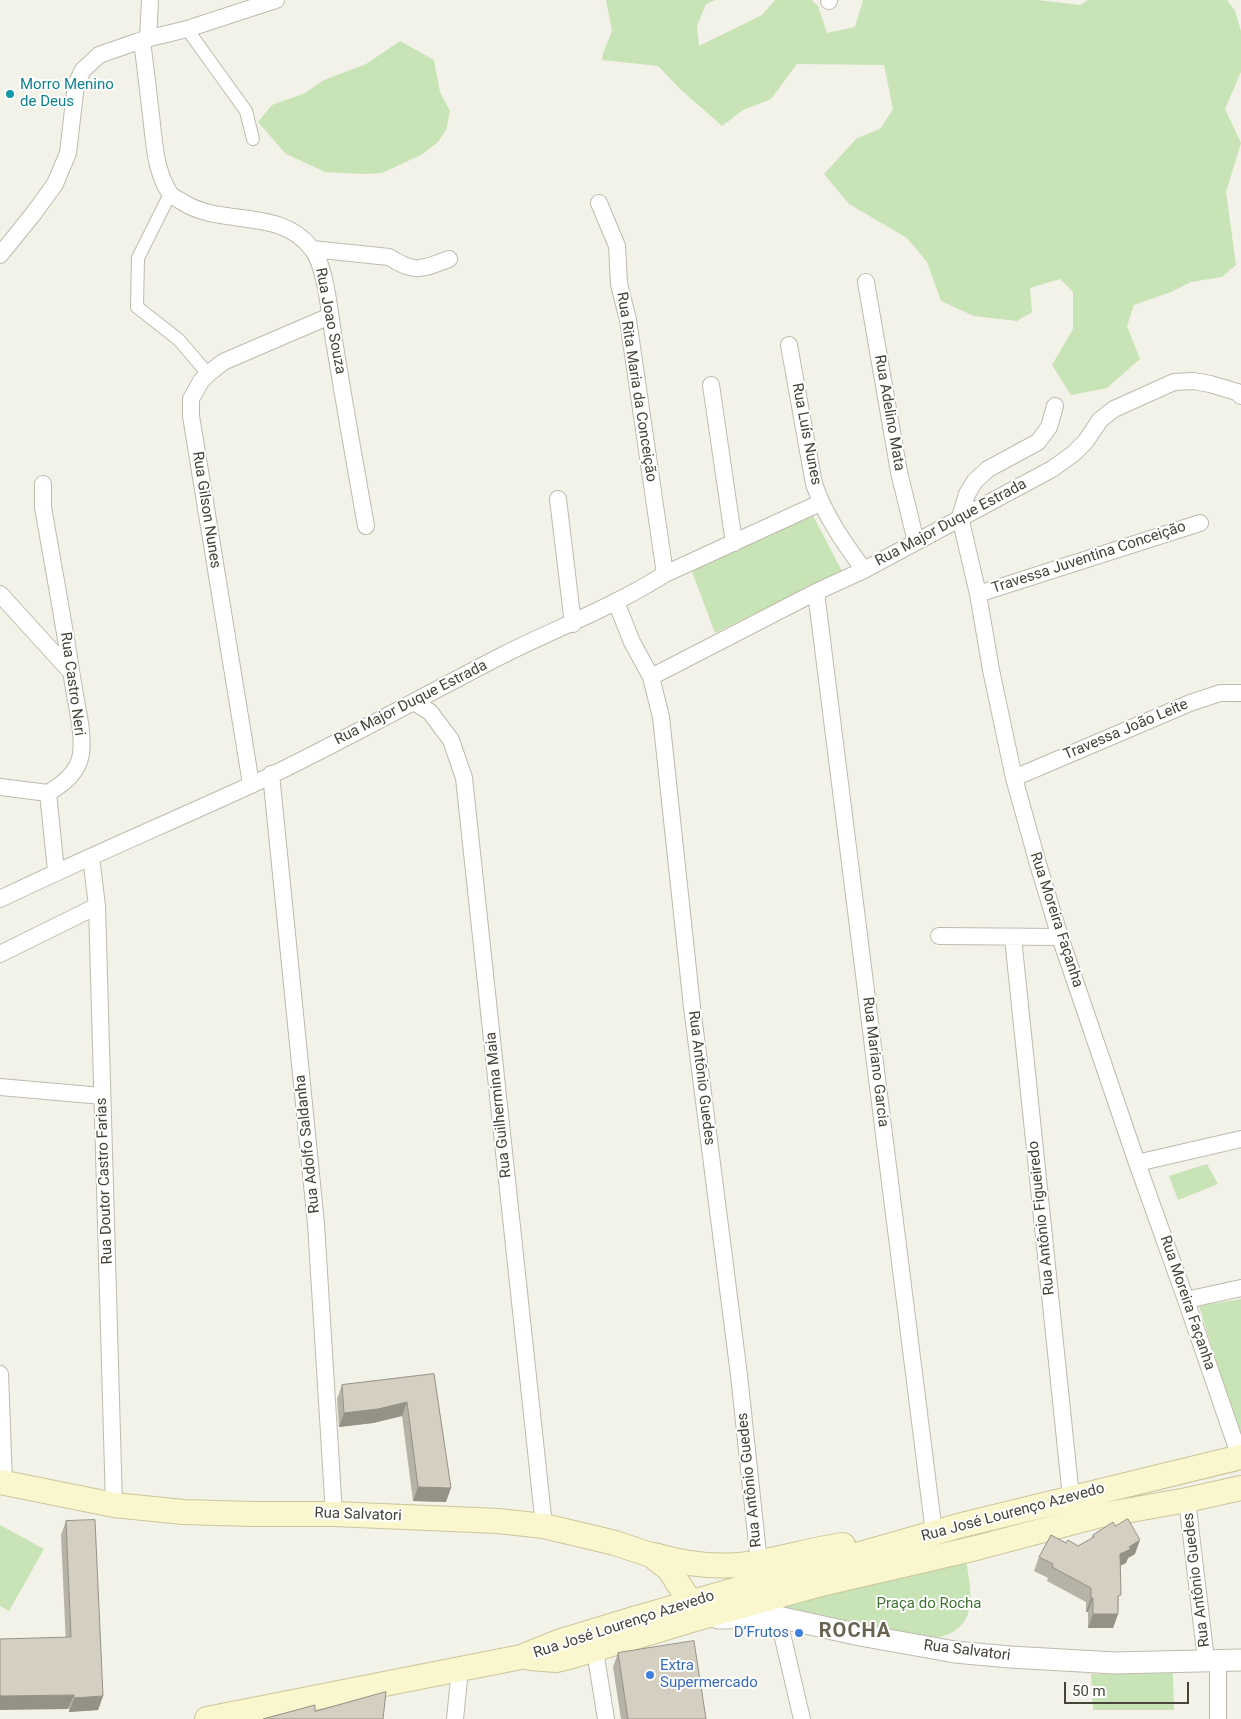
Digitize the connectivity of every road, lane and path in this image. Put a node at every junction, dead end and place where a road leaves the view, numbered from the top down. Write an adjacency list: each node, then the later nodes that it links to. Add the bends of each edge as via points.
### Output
1 (150, 0): 4 (street)
2 (276, 0): 3 (street)
3 (187, 29): 4 (street); 5 (street, via 246,111)
4 (145, 40): 6 (street, via 155,148 161,177); 9 (street, via 99,55 84,70 76,84 68,153 55,184)
5 (253, 138)
6 (170, 194): 8 (street, Rua Joao Souza, via 191,208 270,222 297,235); 14 (street, via 138,258 137,306 179,340)
7 (600, 203): 27 (street, Rua Rita Maria da Conceição, via 617,246 620,284)
8 (312, 249): 10 (street, via 389,257 400,264 420,269); 12 (street, Rua Joao Souza, via 320,264)
9 (0, 255)
10 (449, 259)
11 (866, 282): 24 (street, Rua Adelino Mata, via 899,472)
12 (330, 316): 14 (street, Rua Gilson Nunes, via 223,362); 23 (street, Rua Joao Souza)
13 (789, 344): 20 (street, Rua Luís Nunes, via 811,470)
14 (208, 374): 39 (street, Rua Gilson Nunes, via 191,399 191,416)
15 (712, 385): 25 (street)
16 (1241, 396): 21 (street, Rua Major Duque Estrada, via 1210,384 1174,382 1114,408 1073,454 1052,469)
17 (1055, 406): 21 (street, via 1049,427 1038,442 988,469 975,482 967,494)
18 (43, 484): 33 (street, Rua Castro Neri, via 43,507)
19 (558, 499): 32 (street)
20 (820, 502): 25 (street, Rua Major Duque Estrada); 26 (street, Rua Luís Nunes)
21 (960, 517): 24 (street, Rua Major Duque Estrada); 30 (street, Rua Moreira Façanha)
22 (1200, 523): 30 (street, Travessa Juventina Conceição)
23 (366, 526)
24 (916, 542): 26 (street, Rua Major Duque Estrada)
25 (734, 543): 27 (street, Rua Major Duque Estrada)
26 (864, 570): 28 (street, Rua Major Duque Estrada)
27 (665, 574): 31 (street, Rua Major Duque Estrada)
28 (816, 592): 34 (street, Rua Major Duque Estrada); 65 (street, Rua Mariano Garcia)
29 (0, 594): 33 (street)
30 (978, 594): 38 (street, Rua Moreira Façanha)
31 (616, 602): 32 (street, Rua Major Duque Estrada); 34 (street, Rua Antônio Guedes)
32 (574, 624): 36 (street, Rua Major Duque Estrada, via 505,654)
33 (71, 672): 41 (street, Rua Castro Neri, via 81,754 77,767)
34 (651, 678): 67 (street, Rua Antônio Guedes, via 661,717)
35 (1241, 693): 38 (street, Travessa João Leite, via 1220,693 1190,703)
36 (414, 702): 37 (street, Rua Major Duque Estrada); 64 (street, Rua Guilhermina Maia, via 430,712 451,740 464,778)
37 (271, 774): 39 (street, Rua Major Duque Estrada); 63 (street, Rua Adolfo Saldanha, via 316,1224)
38 (1014, 778): 47 (street, Rua Moreira Façanha)
39 (251, 784): 42 (street, Rua Major Duque Estrada)
40 (0, 787): 41 (street)
41 (48, 793): 43 (street)
42 (91, 857): 43 (street, Rua Major Duque Estrada); 45 (street, Rua Doutor Castro Farias)
43 (56, 872): 44 (street, Rua Major Duque Estrada)
44 (0, 899)
45 (97, 906): 49 (street); 51 (street, Rua Doutor Castro Farias)
46 (939, 936): 48 (street)
47 (1060, 937): 48 (street); 53 (street, Rua Moreira Façanha)
48 (1013, 938): 60 (street, Rua Antônio Figueiredo)
49 (0, 954)
50 (0, 1087): 51 (street)
51 (102, 1096): 62 (street, Rua Doutor Castro Farias)
52 (1241, 1139): 53 (street)
53 (1137, 1163): 55 (street, Rua Moreira Façanha)
54 (1241, 1288): 55 (street)
55 (1186, 1300): 57 (street, Rua Moreira Façanha)
56 (0, 1374): 58 (street)
57 (1240, 1457): 60 (main road, Rua José Lourenço Azevedo)
58 (2, 1482): 62 (main road, Rua Salvatori)
59 (1241, 1488): 61 (main road, Rua José Lourenço Azevedo)
60 (1071, 1497): 65 (main road, Rua José Lourenço Azevedo)
61 (1187, 1500): 68 (main road, Rua José Lourenço Azevedo, via 1097,1516 976,1548); 72 (street, Rua Antônio Guedes)
62 (114, 1505): 63 (main road, Rua Salvatori, via 183,1512)
63 (334, 1514): 64 (main road, Rua Salvatori)
64 (544, 1526): 66 (main road, Rua Salvatori)
65 (925, 1536): 67 (main road, via 829,1547); 68 (main road, Rua José Lourenço Azevedo)
66 (651, 1554): 67 (main road, via 675,1562 729,1566); 68 (main road, Rua Salvatori, via 669,1569)
67 (759, 1563)
68 (693, 1611): 69 (street, Rua Salvatori); 70 (main road, Rua José Lourenço Azevedo); 71 (main road, Rua José Lourenço Azevedo, via 558,1642)
69 (778, 1618): 72 (street, Rua Salvatori, via 972,1654 1115,1663); 79 (street)
70 (595, 1651): 71 (main road, Rua José Lourenço Azevedo, via 556,1660); 78 (street)
71 (521, 1657): 74 (main road)
72 (1212, 1660): 73 (street, Rua Salvatori); 80 (street, Rua Antônio Guedes)
73 (1241, 1660)
74 (460, 1669): 75 (main road); 77 (street)
75 (236, 1716): 76 (main road)
76 (208, 1719)
77 (455, 1719)
78 (606, 1719)
79 (802, 1719)
80 (1218, 1719)

